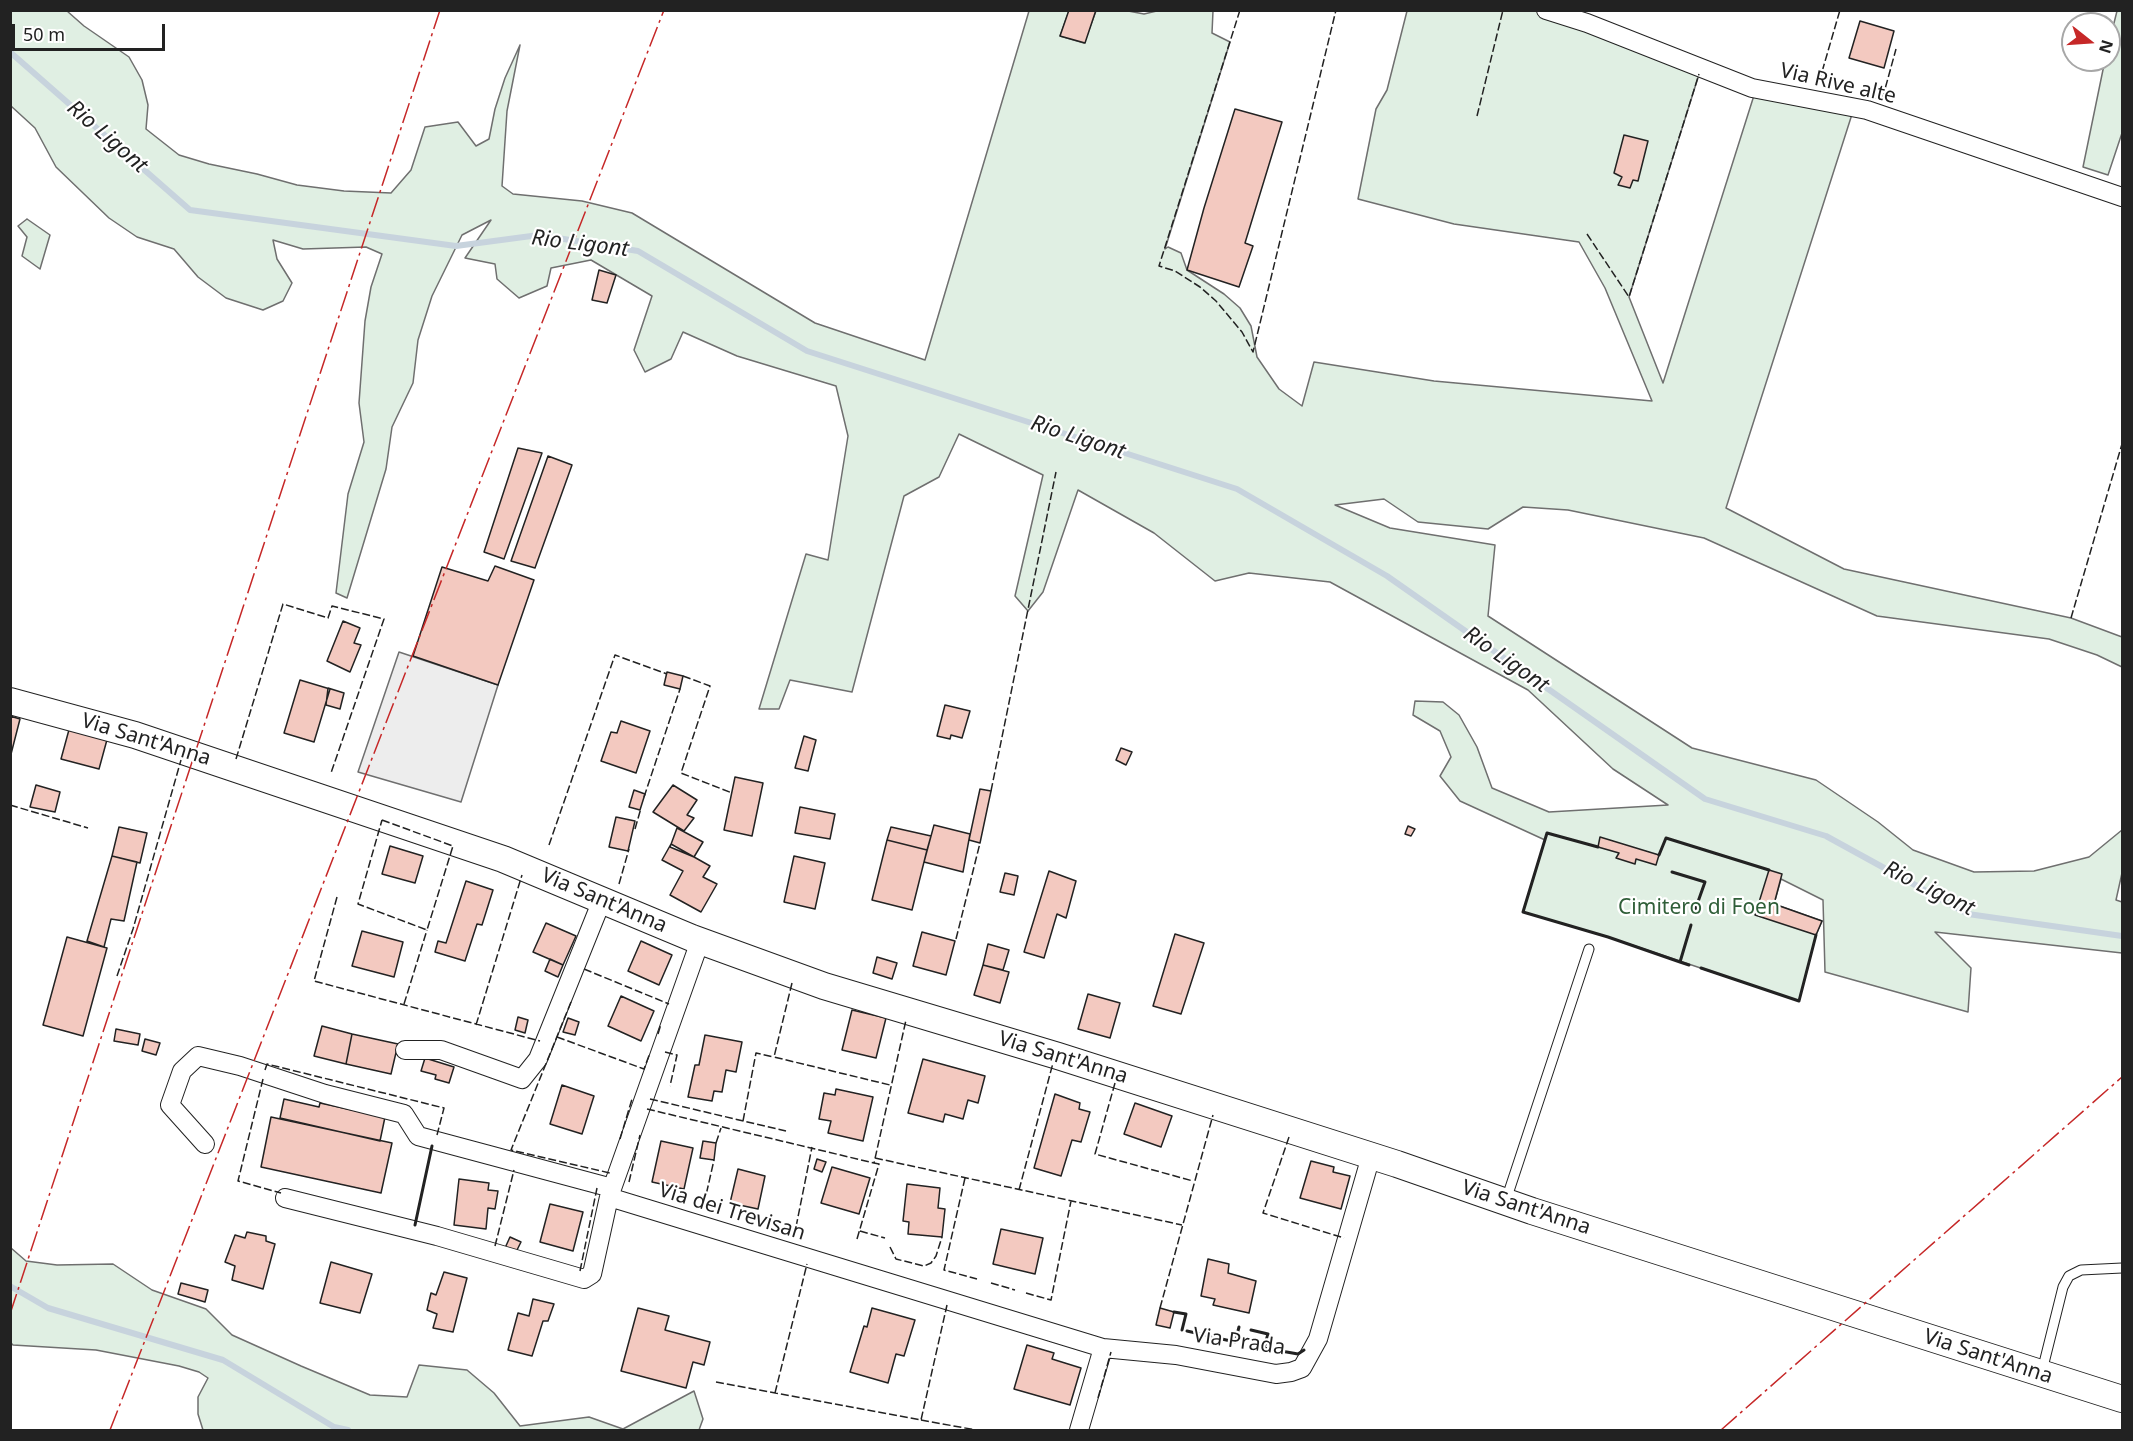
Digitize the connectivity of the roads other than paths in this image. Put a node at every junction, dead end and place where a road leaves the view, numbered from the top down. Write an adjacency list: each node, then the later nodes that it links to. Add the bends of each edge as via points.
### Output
1 (1546, 10): 2 (street, Via Rive alte, via 1587,22 1752,88 1867,110)
2 (2122, 197)
3 (10, 701): 4 (main road, Via Sant'Anna, via 135,735 401,824 503,859)
4 (602, 900): 5 (main road, Via Sant'Anna); 7 (street, via 538,1059 522,1079 441,1050)
5 (700, 941): 9 (main road, Via Sant'Anna, via 824,986); 10 (street)
6 (1589, 949): 12 (lane)
7 (405, 1050)
8 (205, 1144): 10 (street, Via dei Trevisan, via 170,1105 182,1071 198,1056 404,1114 418,1136)
9 (1371, 1156): 12 (main road, Via Sant'Anna); 14 (street, Via Prada, via 1318,1339 1302,1368 1276,1374 1176,1355)
10 (611, 1193): 11 (street, via 592,1274 584,1279 437,1236); 14 (street, Via dei Trevisan)
11 (285, 1198)
12 (1505, 1202): 15 (main road, Via Sant'Anna)
13 (2122, 1268): 15 (lane, via 2081,1270 2069,1276)
14 (1103, 1348): 17 (street)
15 (2041, 1373): 16 (main road, Via Sant'Anna)
16 (2122, 1399)
17 (1079, 1431)

